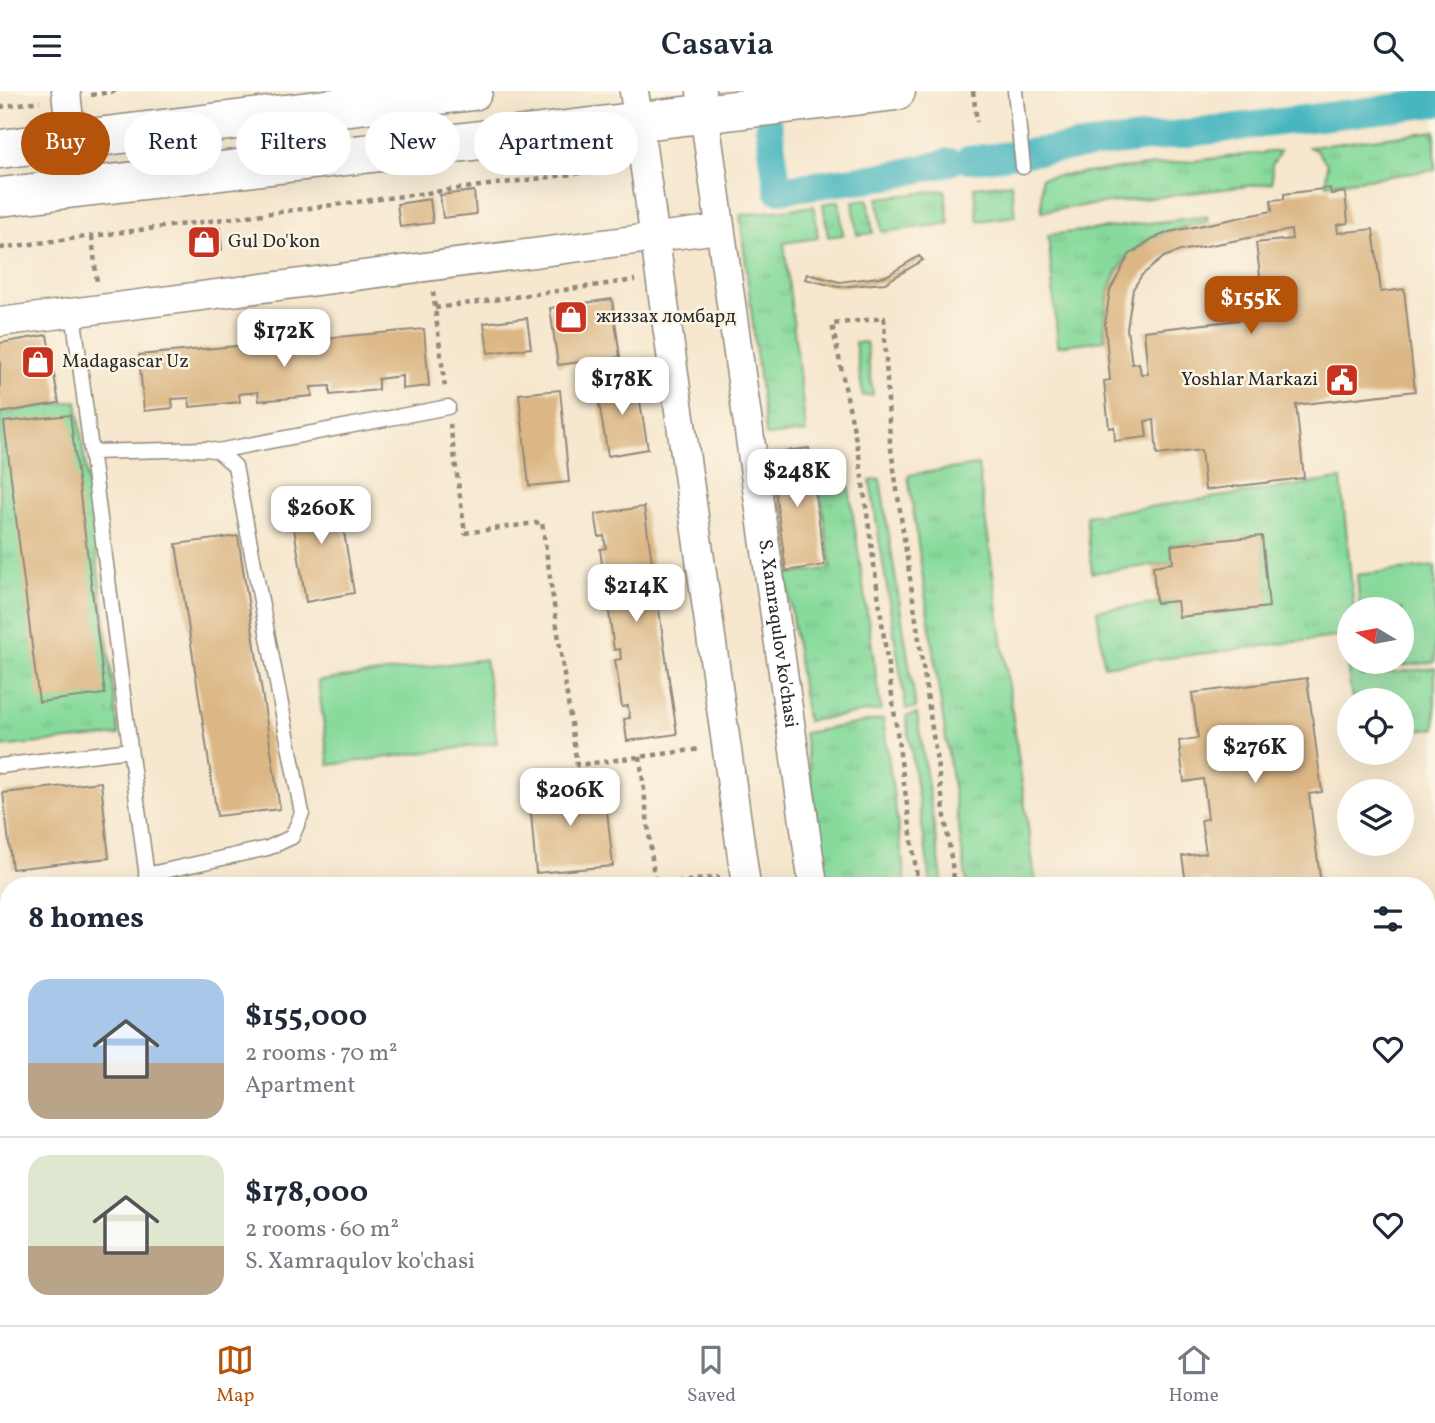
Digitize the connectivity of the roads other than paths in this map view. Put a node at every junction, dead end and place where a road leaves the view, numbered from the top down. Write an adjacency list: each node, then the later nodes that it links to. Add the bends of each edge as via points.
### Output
1 (66, 91): 8 (street)
2 (473, 91): 5 (main road)
3 (896, 91): 6 (main road)
4 (1015, 91): 12 (lane)
5 (355, 98): 9 (main road)
6 (702, 103): 7 (main road); 14 (street, S. Xamraqulov ko'chasi)
7 (635, 106): 13 (main road); 15 (street)
8 (68, 112)
9 (110, 134)
10 (21, 146): 11 (main road)
11 (0, 149)
12 (1023, 167)
13 (0, 197)
14 (719, 229): 15 (street); 26 (street, S. Xamraqulov ko'chasi)
15 (654, 237): 16 (street); 25 (street)
16 (86, 310): 17 (street); 20 (lane)
17 (0, 322)
18 (448, 407): 19 (lane)
19 (218, 451): 20 (lane); 24 (lane, via 235,466 302,813 292,837 268,848)
20 (91, 452): 21 (lane)
21 (130, 750): 22 (lane); 23 (lane)
22 (0, 765)
23 (147, 877)
24 (158, 877)
25 (746, 877)
26 (812, 877)

